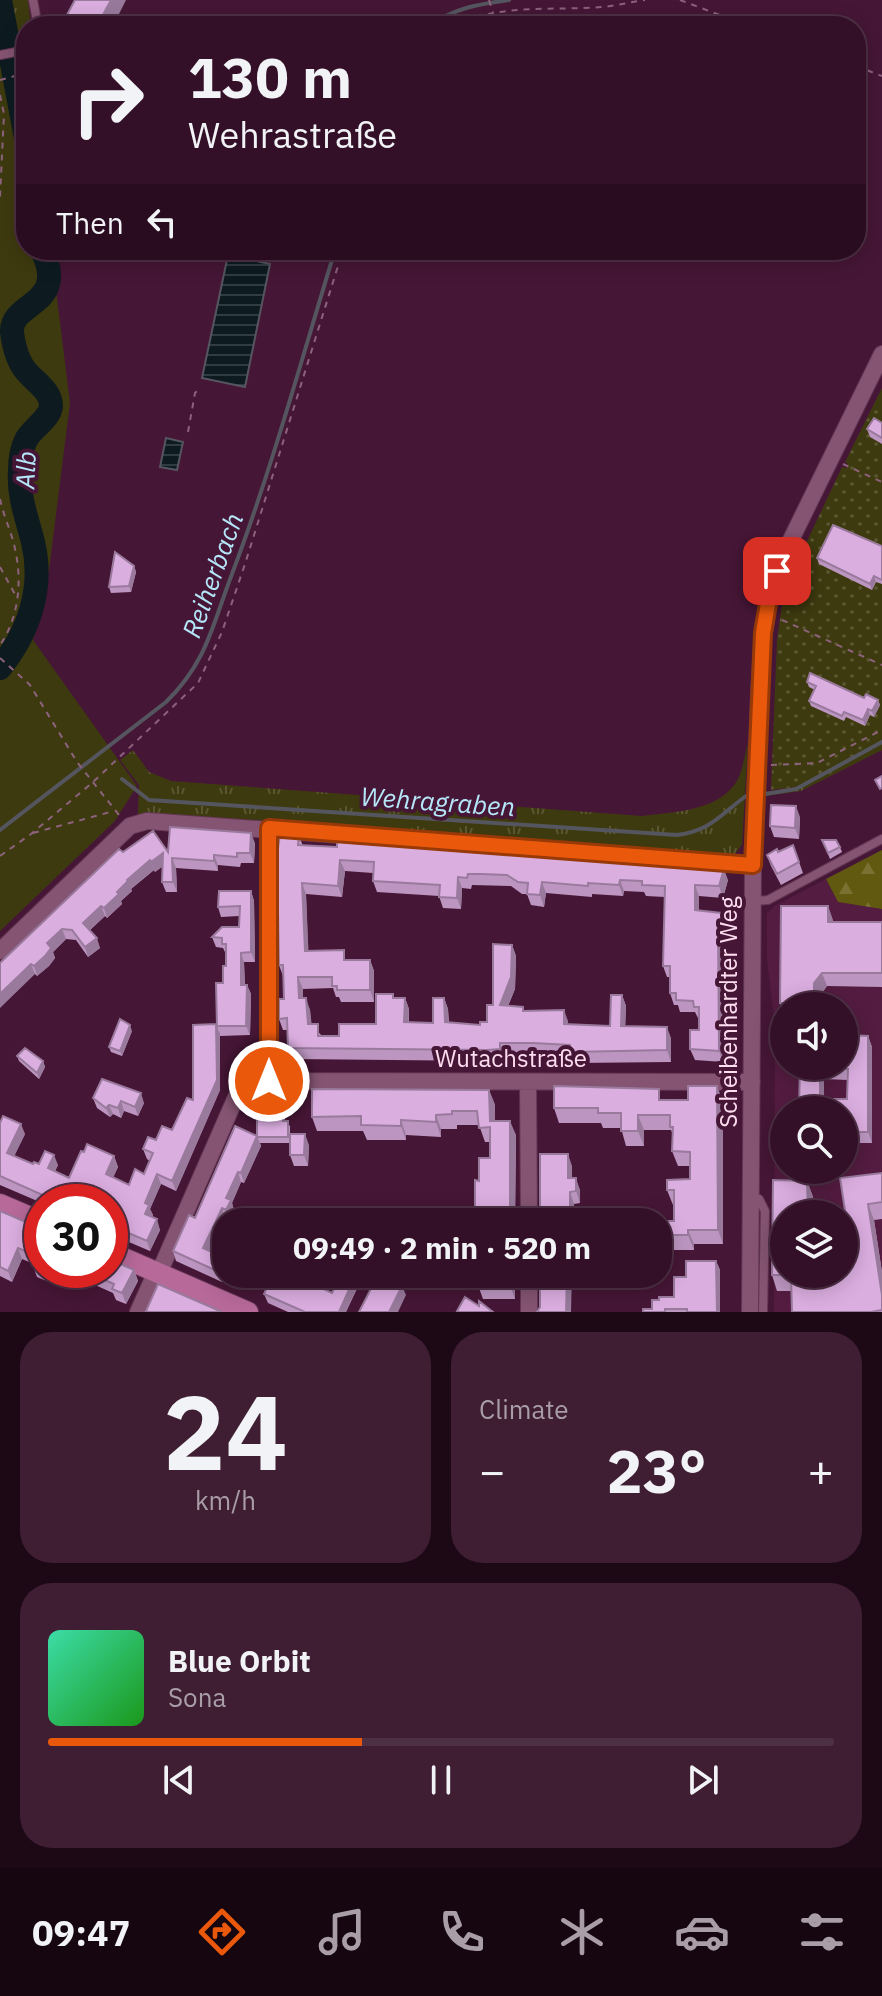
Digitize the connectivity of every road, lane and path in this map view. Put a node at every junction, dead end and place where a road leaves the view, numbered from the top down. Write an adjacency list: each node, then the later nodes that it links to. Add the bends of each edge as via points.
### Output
1 (489, 0): 4 (path)
2 (645, 0): 4 (path)
3 (680, 0): 6 (path)
4 (493, 13): 5 (path)
5 (484, 16)
6 (722, 16)
7 (15, 76): 8 (path)
8 (0, 80)
9 (0, 95): 10 (path)
10 (0, 197)
11 (340, 260): 26 (path, via 222,632 198,683)
12 (882, 354): 33 (street, Scheibenhardter Weg, via 771,586 763,633)
13 (198, 390): 14 (path)
14 (188, 432)
15 (847, 466): 16 (path)
16 (882, 482)
17 (0, 499): 19 (path, via 17,555)
18 (0, 567): 19 (path)
19 (17, 599): 21 (path)
20 (782, 620): 23 (path)
21 (0, 645)
22 (0, 658): 26 (path, via 30,685)
23 (882, 665)
24 (882, 730): 25 (path, via 817,763)
25 (773, 765)
26 (92, 783): 27 (path); 30 (path)
27 (114, 811): 28 (path); 30 (path)
28 (130, 826): 29 (street, via 147,821); 35 (street)
29 (269, 828): 33 (street); 36 (street)
30 (31, 834): 32 (path)
31 (882, 839): 34 (lane, via 768,900)
32 (0, 856)
33 (753, 865): 34 (street, Scheibenhardter Weg)
34 (752, 902): 37 (street, Scheibenhardter Weg)
35 (0, 951)
36 (269, 1081): 38 (street, Wutachstraße); 44 (street, via 243,1081)
37 (752, 1082): 38 (street, Wutachstraße); 39 (street, Scheibenhardter Weg)
38 (528, 1083): 41 (street)
39 (750, 1197): 49 (street, Scheibenhardter Weg); 50 (lane, via 759,1199 765,1211)
40 (0, 1204): 42 (street)
41 (529, 1208)
42 (24, 1214)
43 (128, 1260): 44 (street)
44 (157, 1273): 46 (street); 47 (street)
45 (529, 1288): 48 (street)
46 (138, 1312)
47 (248, 1312)
48 (529, 1312)
49 (750, 1312)
50 (763, 1312)

